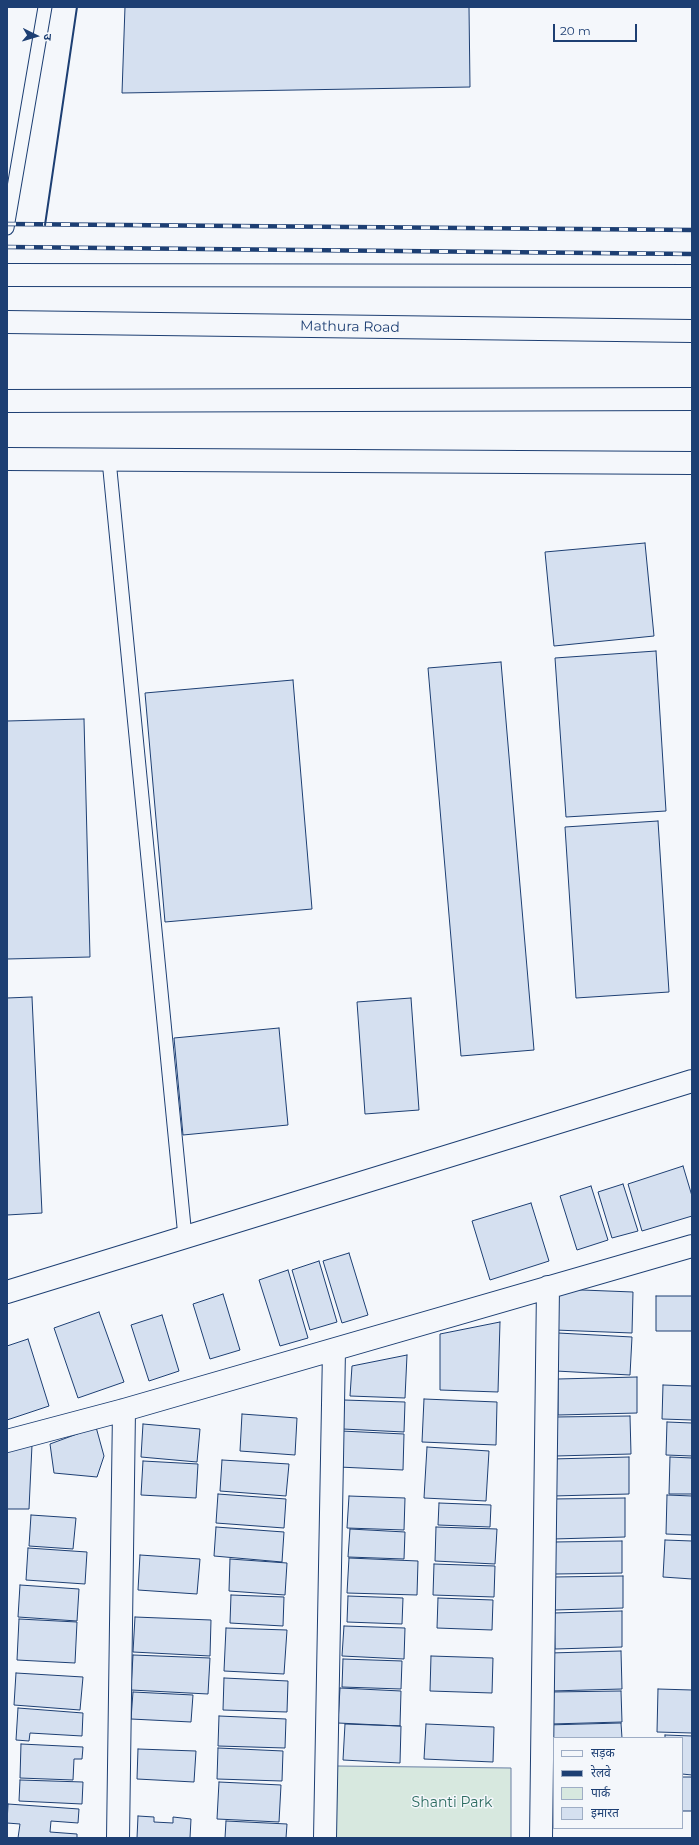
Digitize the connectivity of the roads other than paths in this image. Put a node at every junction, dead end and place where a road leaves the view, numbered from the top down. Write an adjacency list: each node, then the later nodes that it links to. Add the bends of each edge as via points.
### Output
1 (45, 7): 2 (lane)
2 (7, 228)
3 (7, 275): 4 (main road)
4 (692, 276)
5 (7, 322): 6 (main road, Mathura Road)
6 (692, 331)
7 (692, 399): 8 (main road)
8 (7, 401)
9 (7, 459): 10 (main road)
10 (110, 460): 11 (main road); 13 (lane)
11 (692, 463)
12 (692, 1081): 13 (main road)
13 (185, 1237): 16 (main road)
14 (692, 1246): 15 (main road)
15 (548, 1287): 17 (main road); 22 (main road)
16 (7, 1292)
17 (334, 1350): 18 (main road); 21 (main road)
18 (124, 1410): 19 (main road); 20 (main road)
19 (7, 1441)
20 (118, 1838)
21 (324, 1838)
22 (541, 1838)

